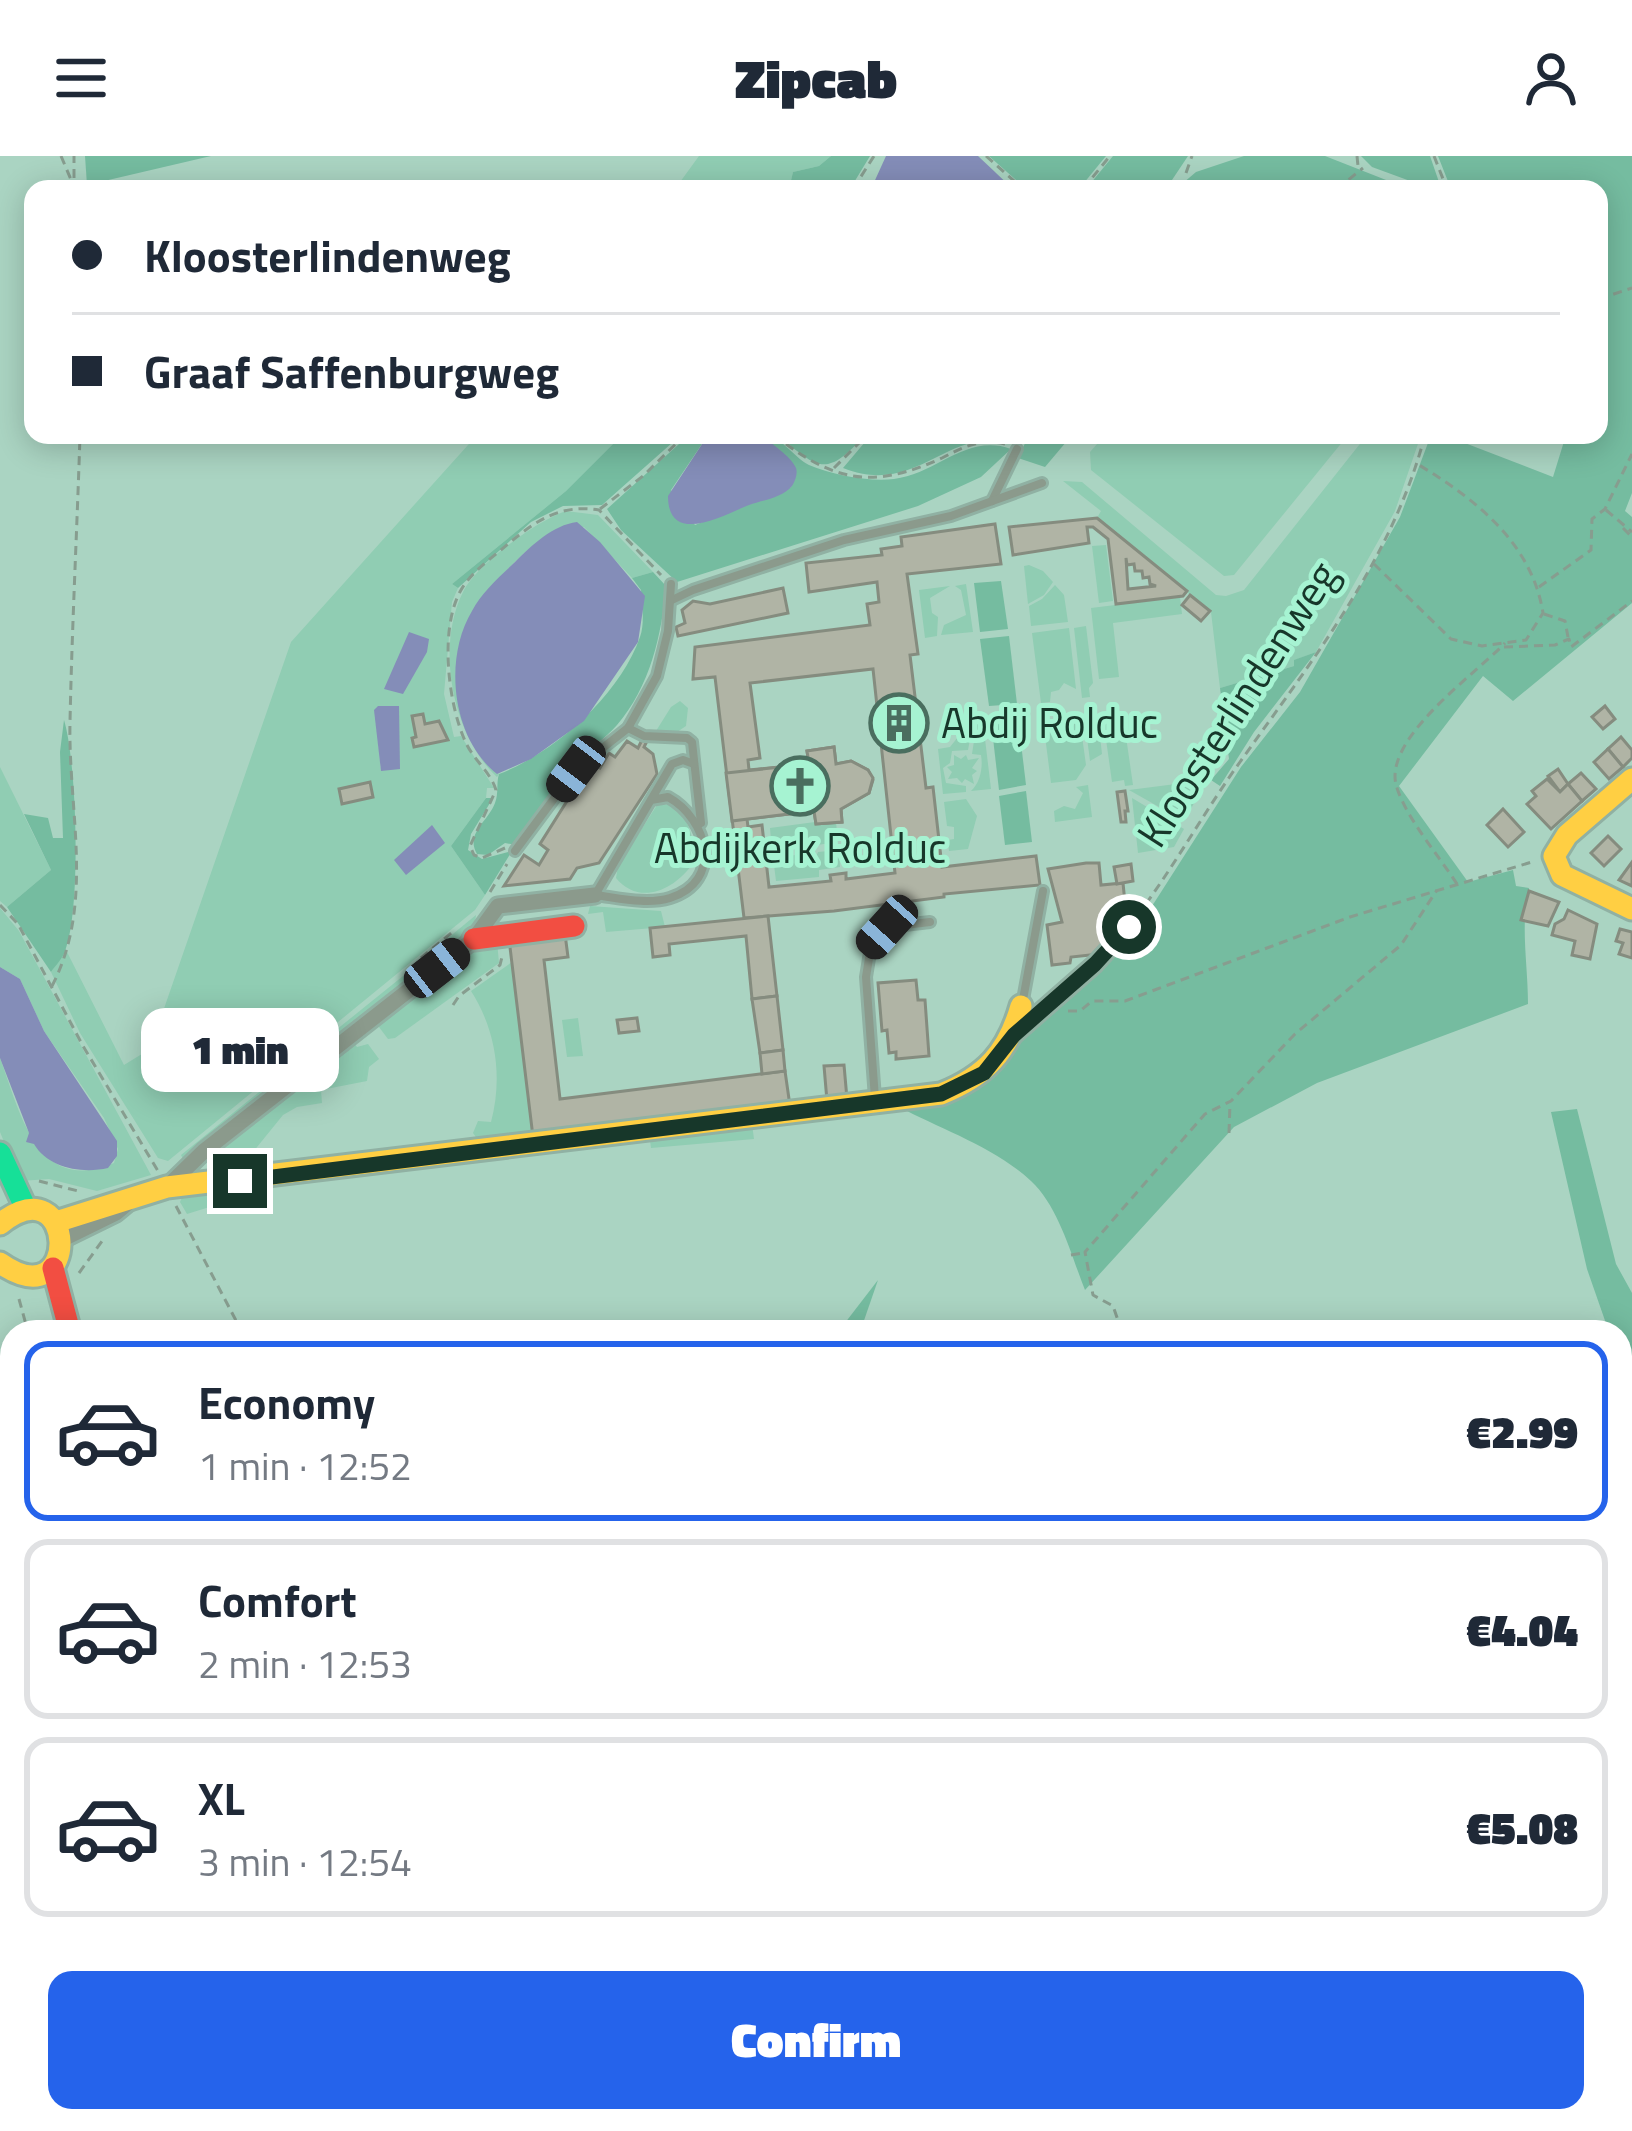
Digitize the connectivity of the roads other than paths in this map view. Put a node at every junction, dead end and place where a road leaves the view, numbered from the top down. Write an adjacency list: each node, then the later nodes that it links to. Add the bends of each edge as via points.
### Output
1 (1017, 448): 3 (lane)
2 (1042, 483): 3 (lane)
3 (992, 501): 5 (lane, via 844,540)
4 (671, 584): 5 (lane)
5 (672, 600): 6 (lane, via 657,676)
6 (628, 728): 7 (lane, via 687,738); 11 (lane, via 576,769)
7 (694, 764): 9 (lane, via 673,764); 10 (lane)
8 (1632, 779): 14 (street, via 1554,856 1562,875)
9 (651, 800): 10 (lane, via 668,797); 13 (lane)
10 (701, 826): 13 (lane, via 704,861 685,890 656,900)
11 (515, 850)
12 (1043, 891): 19 (lane)
13 (596, 895): 18 (street, via 498,906)
14 (1632, 909)
15 (930, 922): 21 (lane, via 887,927 871,946)
16 (574, 926): 18 (street)
17 (1129, 927): 20 (street)
18 (474, 939): 24 (street)
19 (1022, 1006): 20 (street)
20 (1014, 1035): 21 (street, via 999,1059 967,1083)
21 (875, 1103): 24 (street)
22 (0, 1153): 23 (street)
23 (8, 1185): 25 (street)
24 (166, 1187): 26 (street, via 112,1202)
25 (12, 1216): 26 (street, via 47,1214)
26 (60, 1230): 28 (street, via 61,1257)
27 (0, 1263): 28 (street)
28 (40, 1285): 29 (street); 30 (street)
29 (54, 1320)
30 (62, 1320)

